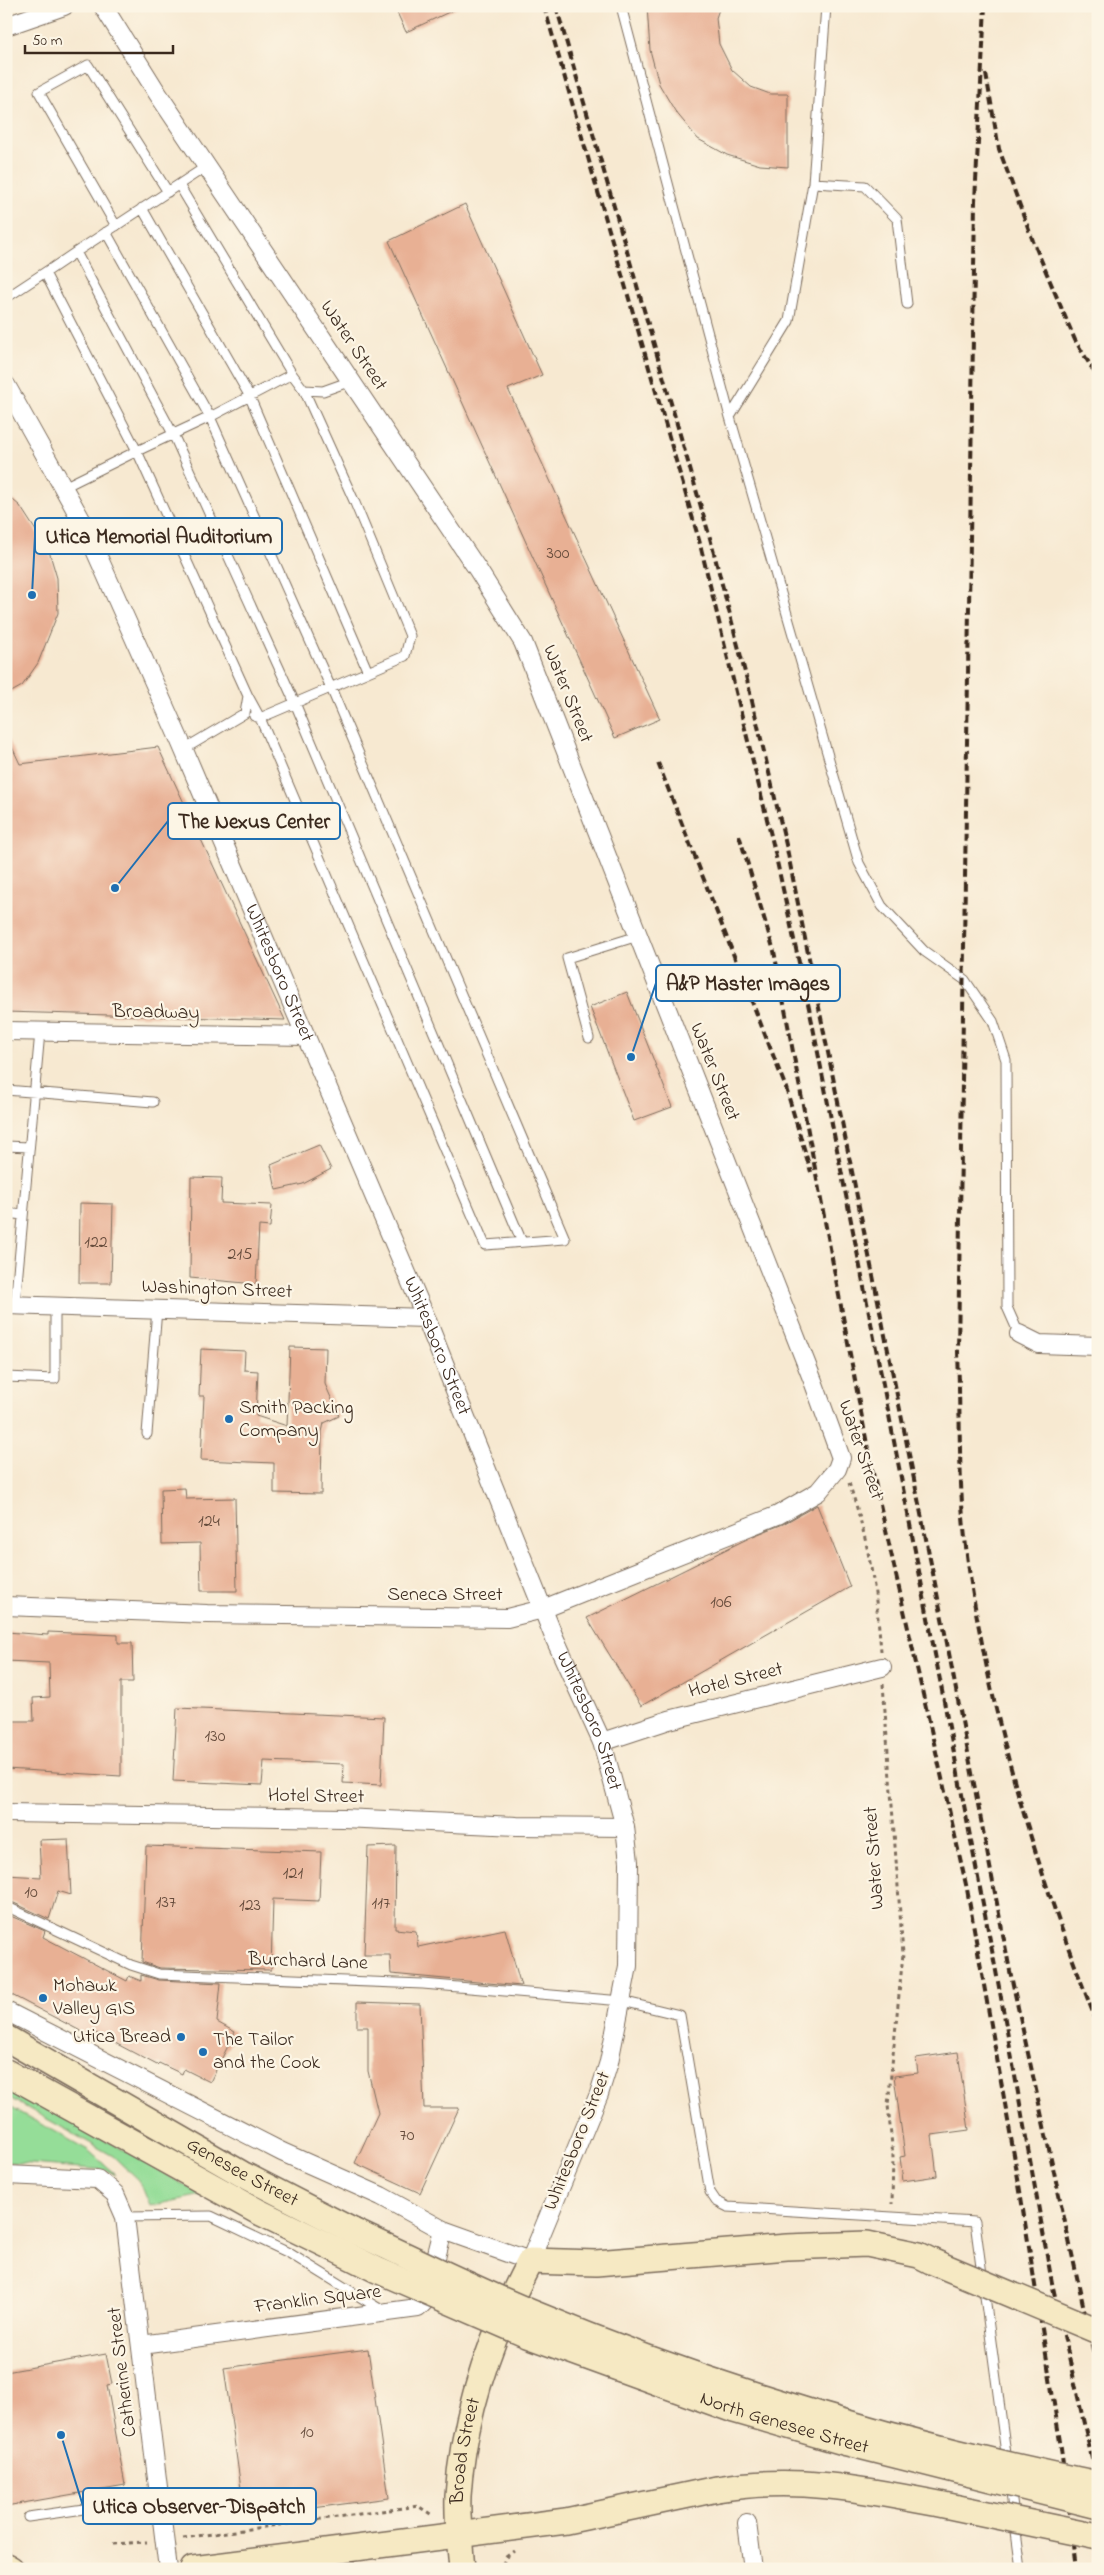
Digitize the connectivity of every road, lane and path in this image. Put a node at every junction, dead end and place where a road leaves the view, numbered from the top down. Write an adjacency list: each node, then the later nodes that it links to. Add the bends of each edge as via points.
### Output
1 (64, 6): 5 (street)
2 (103, 6): 6 (street, Water Street)
3 (621, 6): 22 (lane)
4 (826, 6): 7 (lane)
5 (6, 26)
6 (207, 166): 8 (lane); 18 (street, Water Street)
7 (813, 182): 16 (lane, via 865,186 897,219); 22 (lane, via 788,321)
8 (179, 184): 9 (lane); 17 (lane)
9 (168, 192): 10 (lane); 11 (lane, via 88,65 40,92)
10 (142, 208): 11 (lane); 21 (lane)
11 (116, 226): 12 (lane)
12 (106, 232): 13 (lane); 23 (lane)
13 (76, 252): 14 (lane); 24 (lane)
14 (45, 272): 15 (lane); 25 (lane)
15 (6, 298)
16 (908, 304)
17 (292, 374): 20 (lane); 21 (lane)
18 (351, 381): 20 (lane, via 323,391); 34 (street, Water Street, via 478,570 522,642)
19 (6, 385): 26 (street, Whitesboro Street)
20 (304, 390): 27 (lane, via 356,503 410,636 406,656)
21 (249, 395): 23 (lane); 27 (lane)
22 (730, 416): 51 (lane, via 859,863 882,906 924,951 965,980 993,1021 1006,1060 1007,1307)
23 (210, 417): 24 (lane); 28 (lane)
24 (173, 434): 25 (lane); 30 (lane)
25 (137, 451): 26 (lane); 29 (lane)
26 (64, 487): 33 (street, Whitesboro Street)
27 (368, 672): 28 (lane)
28 (331, 688): 30 (lane); 46 (lane, via 565,1239)
29 (248, 696): 31 (lane); 32 (lane)
30 (294, 703): 32 (lane); 46 (lane)
31 (245, 713): 32 (lane); 33 (lane)
32 (260, 718): 46 (lane, via 485,1246)
33 (184, 749): 37 (street, Whitesboro Street)
34 (638, 936): 38 (lane, via 568,958); 55 (street, Water Street)
35 (6, 1031): 36 (street, Broadway)
36 (40, 1032): 37 (street, Broadway); 40 (lane)
37 (306, 1036): 50 (street, Whitesboro Street)
38 (589, 1038)
39 (6, 1090): 40 (lane)
40 (34, 1093): 41 (lane); 43 (lane)
41 (153, 1102)
42 (6, 1146): 43 (lane)
43 (29, 1147): 45 (lane)
44 (6, 1213): 45 (lane)
45 (23, 1215): 47 (lane)
46 (522, 1242)
47 (10, 1305): 48 (street, Washington Street)
48 (55, 1306): 49 (street, Washington Street); 53 (lane, via 55,1379)
49 (157, 1309): 50 (street, Washington Street); 54 (lane)
50 (426, 1318): 57 (street, Whitesboro Street)
51 (1019, 1334): 52 (street, via 1039,1344)
52 (1098, 1346)
53 (6, 1377)
54 (147, 1434)
55 (841, 1458): 57 (street, Seneca Street, via 837,1469 818,1492 778,1515); 58 (path, Water Street, via 865,1529 877,1594)
56 (6, 1606): 57 (street, Seneca Street, via 207,1614 507,1618)
57 (543, 1609): 59 (street, Whitesboro Street)
58 (882, 1666): 59 (street, Hotel Street, via 669,1720); 68 (path, Water Street, via 903,1954 888,2105 892,2156)
59 (602, 1742): 61 (street, Whitesboro Street)
60 (6, 1813): 61 (street, Hotel Street)
61 (625, 1826): 63 (street, Whitesboro Street, via 629,1862 628,1966)
62 (6, 1908): 63 (lane, Burchard Lane, via 131,1965 159,1974 360,1980)
63 (622, 2001): 68 (lane, Burchard Lane, via 680,2015 710,2192 716,2201 728,2207); 72 (street, Whitesboro Street, via 599,2094)
64 (6, 2011): 70 (street, via 282,2152 381,2196)
65 (6, 2038): 71 (main road, Genesee Street, via 242,2174)
66 (6, 2072): 71 (main road, Genesee Street, via 257,2211)
67 (6, 2175): 69 (street, Catherine Street, via 97,2179 115,2194)
68 (891, 2217): 93 (lane, via 975,2222)
69 (125, 2218): 74 (lane, via 210,2216 289,2253); 77 (street, Catherine Street)
70 (443, 2230): 72 (street); 74 (street, Franklin Square, via 425,2301 418,2308)
71 (347, 2241): 73 (main road, Genesee Street, bridge, via 377,2270)
72 (530, 2261): 75 (main road, bridge, via 596,2263 787,2247 867,2244 919,2255); 76 (main road, Whitesboro Street)
73 (484, 2303): 78 (main road, North Genesee Street, bridge, via 567,2326 728,2387 824,2416 1014,2466); 80 (main road, North Genesee Street, bridge, via 527,2335 734,2410 865,2448)
74 (386, 2312): 77 (street, Franklin Square)
75 (1098, 2331)
76 (494, 2336): 83 (main road, Broad Street, via 465,2440 458,2498)
77 (141, 2344): 79 (street, Catherine Street)
78 (1098, 2484)
79 (160, 2498): 81 (lane); 85 (street, Catherine Street)
80 (1098, 2506)
81 (28, 2517)
82 (746, 2523): 92 (street)
83 (459, 2534): 84 (main road, bridge, via 566,2520 753,2483 815,2483 878,2492); 85 (path, via 418,2506); 90 (main road); 91 (main road, Broad Street)
84 (1098, 2536)
85 (165, 2540): 86 (path); 89 (street, Catherine Street)
86 (113, 2544)
87 (6, 2566): 88 (main road)
88 (11, 2569)
89 (168, 2569)
90 (193, 2569)
91 (462, 2569)
92 (753, 2569)
93 (1021, 2569)

